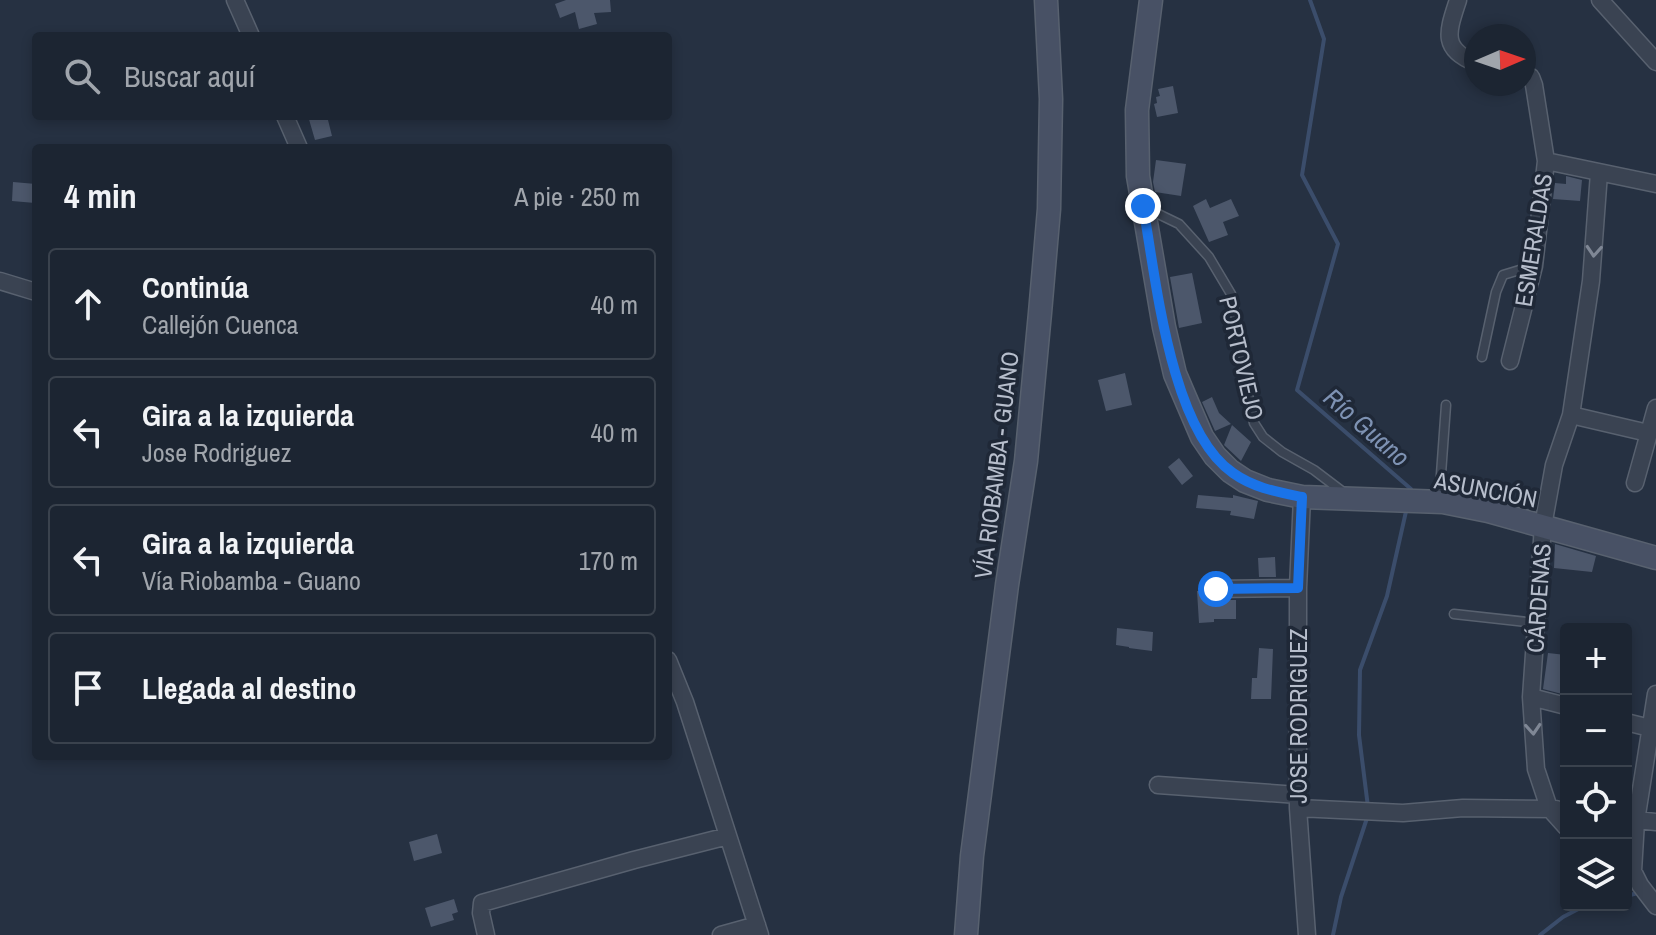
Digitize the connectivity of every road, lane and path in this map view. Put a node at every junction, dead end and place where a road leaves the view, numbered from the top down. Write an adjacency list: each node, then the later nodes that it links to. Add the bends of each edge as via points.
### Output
1 (235, 0): 6 (street)
2 (1046, 0): 54 (main road, VÍA RIOBAMBA - GUANO, via 1051,130 1042,298)
3 (1151, 0): 15 (main road, via 1137,110)
4 (1458, 0): 7 (street, via 1449,39)
5 (1600, 0): 8 (street)
6 (249, 32)
7 (1464, 57)
8 (1656, 62)
9 (1536, 96): 12 (street, ESMERALDAS)
10 (287, 120): 11 (street)
11 (297, 144)
12 (1546, 161): 13 (street); 16 (street, ESMERALDAS)
13 (1599, 173): 14 (street); 23 (street, CÁRDENAS, one-way to 23, via 1591,281)
14 (1656, 184)
15 (1143, 206): 26 (main road, via 1175,374 1202,437 1245,481); 27 (lane, PORTOVIEJO, via 1179,224 1209,257 1231,294 1254,423 1263,437)
16 (1534, 266): 19 (lane, via 1503,275); 20 (street, ESMERALDAS)
17 (0, 281): 18 (street)
18 (32, 291)
19 (1482, 357)
20 (1510, 361)
21 (1446, 405): 28 (lane, via 1440,488)
22 (1656, 408): 24 (street)
23 (1571, 415): 24 (street); 29 (street, CÁRDENAS, via 1554,465)
24 (1648, 433): 25 (street)
25 (1635, 483)
26 (1302, 497): 27 (main road, ASUNCIÓN); 31 (street, JOSE RODRIGUEZ)
27 (1353, 500): 28 (main road, ASUNCIÓN)
28 (1434, 503): 29 (main road, ASUNCIÓN)
29 (1543, 526): 30 (main road, ASUNCIÓN); 34 (street, CÁRDENAS)
30 (1656, 558)
31 (1298, 588): 32 (street); 42 (street, JOSE RODRIGUEZ)
32 (1216, 589)
33 (1454, 614): 34 (lane)
34 (1536, 623): 37 (street, CÁRDENAS)
35 (672, 670): 47 (street)
36 (1656, 694): 40 (street)
37 (1531, 697): 38 (street); 43 (street, CÁRDENAS, one-way to 43, via 1536,769)
38 (1560, 704)
39 (1632, 724): 40 (street)
40 (1650, 728): 44 (street)
41 (1158, 785): 42 (street)
42 (1298, 802): 43 (street, via 1403,813); 55 (street, JOSE RODRIGUEZ)
43 (1557, 809)
44 (1632, 815)
45 (1632, 820): 46 (street)
46 (1656, 822)
47 (728, 836): 51 (street); 52 (street, via 482,903)
48 (1632, 839): 49 (street)
49 (1633, 875): 50 (street)
50 (1656, 906)
51 (758, 930): 53 (street)
52 (486, 935)
53 (721, 935)
54 (966, 935)
55 (1307, 935)

